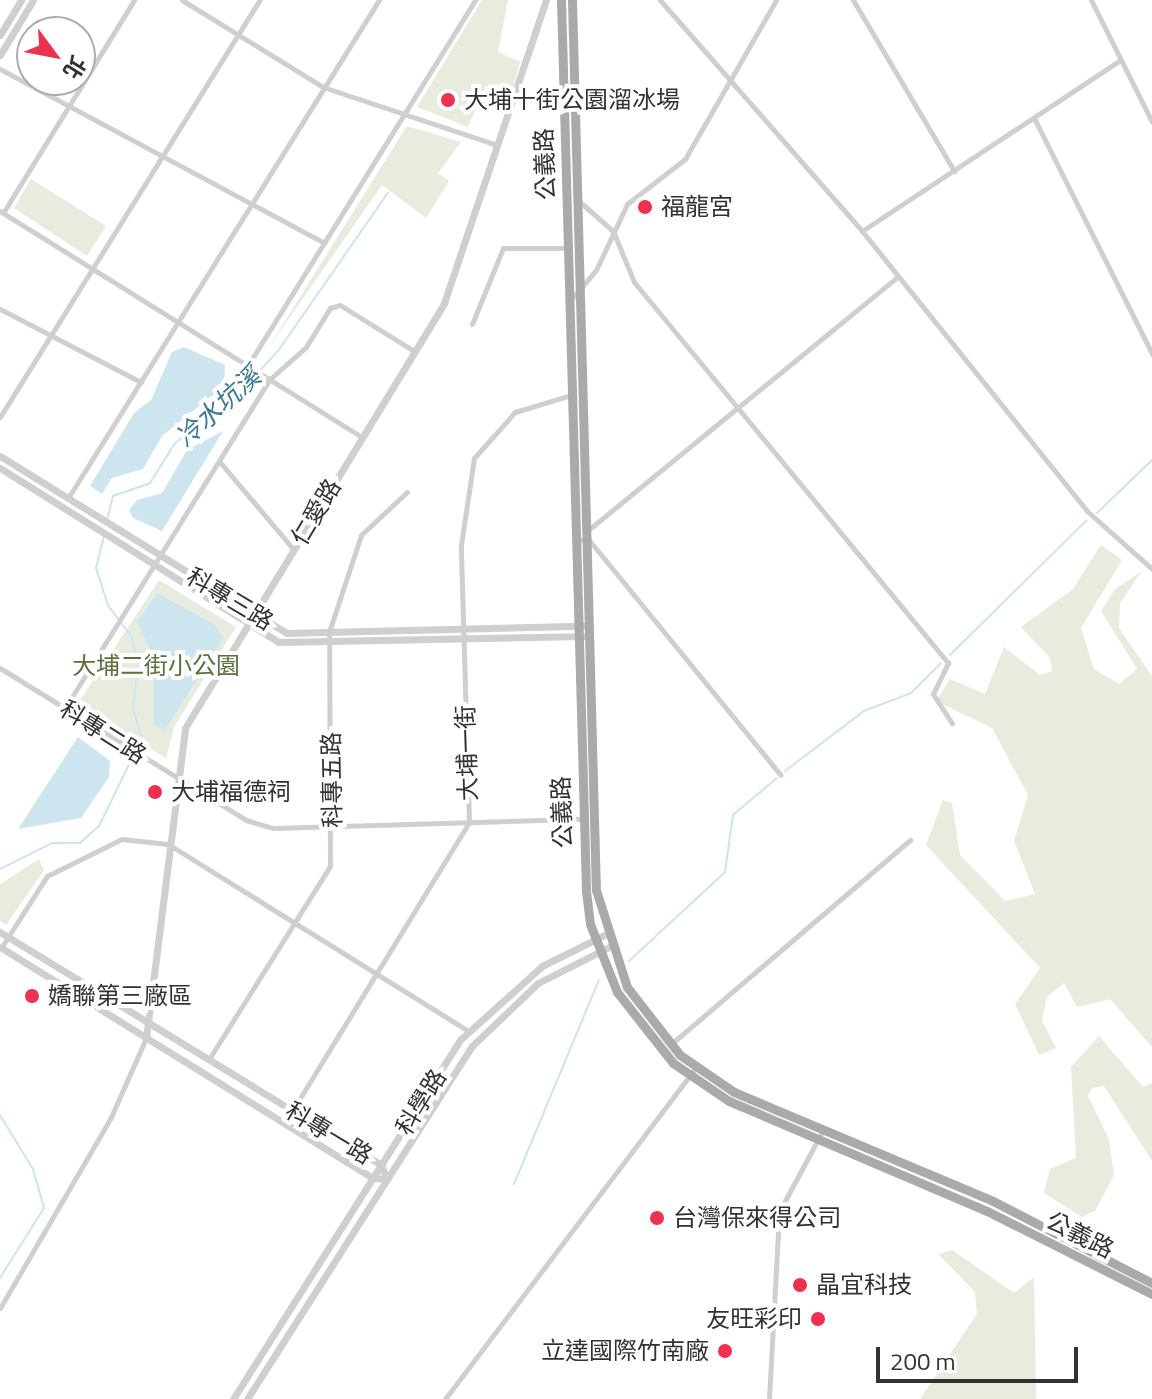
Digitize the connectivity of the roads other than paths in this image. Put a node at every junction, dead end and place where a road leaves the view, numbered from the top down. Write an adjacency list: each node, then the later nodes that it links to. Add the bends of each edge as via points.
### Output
1 (21, 0): 15 (street)
2 (33, 0): 17 (street)
3 (134, 0): 22 (street)
4 (182, 0): 16 (street)
5 (260, 0): 16 (street)
6 (379, 0): 21 (street)
7 (475, 0): 23 (street)
8 (546, 0): 26 (street, 仁愛路)
9 (561, 0): 35 (main road, 公義路)
10 (572, 0): 29 (main road, 公義路)
11 (660, 0): 20 (street)
12 (776, 0): 20 (street)
13 (853, 0): 28 (street)
14 (1091, 0): 18 (street)
15 (0, 35)
16 (239, 36): 21 (street); 27 (street)
17 (0, 55)
18 (1120, 60): 24 (street); 25 (street)
19 (0, 69): 22 (street)
20 (735, 83): 32 (street, via 685,159 634,196); 33 (street)
21 (323, 87): 23 (street); 30 (street)
22 (67, 107): 27 (street); 31 (street)
23 (403, 114): 26 (street); 34 (street)
24 (1034, 118): 28 (street); 45 (street)
25 (1152, 122)
26 (498, 146): 44 (street, 仁愛路, via 444,303)
27 (164, 156): 30 (street); 36 (street)
28 (954, 171): 33 (street)
29 (579, 201): 32 (street); 38 (main road, 公義路)
30 (253, 204): 34 (street); 41 (street)
31 (1, 212): 36 (street)
32 (613, 231): 38 (street); 50 (street, via 634,282)
33 (862, 231): 37 (street)
34 (324, 243): 46 (street)
35 (568, 248): 39 (main road, 公義路); 42 (street, via 503,248)
36 (93, 269): 41 (street); 43 (street)
37 (898, 276): 50 (street); 63 (street, via 1098,523)
38 (580, 288): 39 (street); 58 (main road, 公義路)
39 (569, 302): 49 (main road, 公義路)
40 (0, 309): 43 (street)
41 (179, 322): 46 (street); 48 (street)
42 (472, 324)
43 (51, 336): 48 (street); 51 (street)
44 (415, 352): 47 (street, via 340,305); 52 (street, 仁愛路)
45 (1152, 354)
46 (250, 367): 47 (street)
47 (268, 378): 52 (street); 54 (street)
48 (141, 382): 57 (street)
49 (572, 395): 59 (main road, 公義路); 66 (street, 大埔一街, via 515,412 474,458 461,520)
50 (738, 408): 58 (street); 75 (street, via 948,663 933,694)
51 (0, 417)
52 (361, 437): 60 (street, 仁愛路)
53 (0, 456): 57 (street, 科專三路)
54 (219, 461): 60 (street); 61 (street)
55 (0, 468): 62 (street, 科專三路)
56 (407, 492): 68 (street, 科專五路, via 365,527)
57 (68, 498): 61 (street, 科專三路)
58 (589, 535): 59 (street); 67 (main road, 公義路); 76 (street)
59 (577, 540): 67 (main road, 公義路)
60 (294, 550): 64 (street, 仁愛路)
61 (160, 556): 62 (street); 64 (street, 科專三路)
62 (154, 565): 65 (street, 科專三路); 74 (street)
63 (1152, 569)
64 (254, 616): 65 (street, 仁愛路); 68 (street, 科專三路, via 287,633)
65 (249, 625): 70 (street, 科專三路, via 278,642); 77 (street, 仁愛路, via 185,728)
66 (463, 630): 67 (street, 科專三路); 68 (street, 科專三路); 69 (street, 大埔一街)
67 (583, 631): 69 (street, 科專三路); 72 (main road, 公義路); 73 (main road, 公義路)
68 (329, 632): 70 (street, 科專五路)
69 (463, 639): 70 (street, 科專三路); 79 (street, 大埔一街)
70 (328, 645): 80 (street, 科專五路)
71 (0, 668): 74 (street, 科專二路)
72 (578, 689): 73 (street); 78 (main road, 公義路)
73 (591, 705): 85 (main road, 公義路)
74 (65, 708): 77 (street, 科專二路)
75 (952, 723)
76 (781, 775)
77 (176, 776): 80 (street, 科專二路, via 246,820); 82 (street, 仁愛路)
78 (582, 819): 79 (street, 科專二路); 85 (main road, 公義路)
79 (469, 822): 80 (street, 科專二路); 90 (street, 大埔一街)
80 (334, 828): 83 (street, 科專五路, via 330,866)
81 (910, 840): 94 (street)
82 (168, 844): 83 (street); 86 (street, via 122,839 47,876); 91 (street, 仁愛路)
83 (295, 922): 90 (street); 96 (street, 科專五路)
84 (0, 932): 86 (street, 科專一路)
85 (601, 936): 87 (main road, 公義路); 89 (main road, 公義路); 92 (street, 科學路, via 542,966)
86 (9, 937): 88 (street); 91 (street, 科專一路)
87 (611, 946): 89 (street, 科學路); 94 (main road, 公義路, via 627,987)
88 (1, 948): 93 (street, 科專一路)
89 (600, 950): 95 (main road, 公義路, via 617,992); 105 (street, 科學路, via 538,983 498,1017 460,1062)
90 (377, 974): 92 (street); 99 (street, 大埔一街)
91 (149, 1023): 93 (street, 仁愛路); 96 (street, 科專一路)
92 (468, 1031): 103 (street, 科學路)
93 (146, 1038): 100 (street, 科專一路); 110 (street, via 111,1117)
94 (670, 1044): 95 (street); 97 (main road, 公義路)
95 (662, 1052): 98 (main road, 公義路)
96 (209, 1059): 99 (street, 科專一路)
97 (696, 1067): 98 (street); 101 (main road, 公義路)
98 (688, 1075): 102 (main road, 公義路); 113 (street)
99 (292, 1110): 100 (street, 大埔一街); 103 (street, 科專一路)
100 (286, 1121): 104 (street, 科專一路)
101 (823, 1130): 102 (street); 106 (main road, 公義路, via 993,1201)
102 (819, 1141): 107 (main road, 公義路, via 987,1211); 114 (street, via 779,1212)
103 (381, 1165): 104 (street, 科學路); 105 (street, 科專一路)
104 (373, 1178): 105 (street, 科專一路); 108 (street, 科學路)
105 (387, 1179): 109 (street, 科學路)
106 (1152, 1283)
107 (1152, 1294)
108 (298, 1296): 109 (street); 111 (street, 科學路)
109 (308, 1302): 112 (street, 科學路)
110 (0, 1308)
111 (233, 1399)
112 (247, 1399)
113 (445, 1399)
114 (769, 1399)

